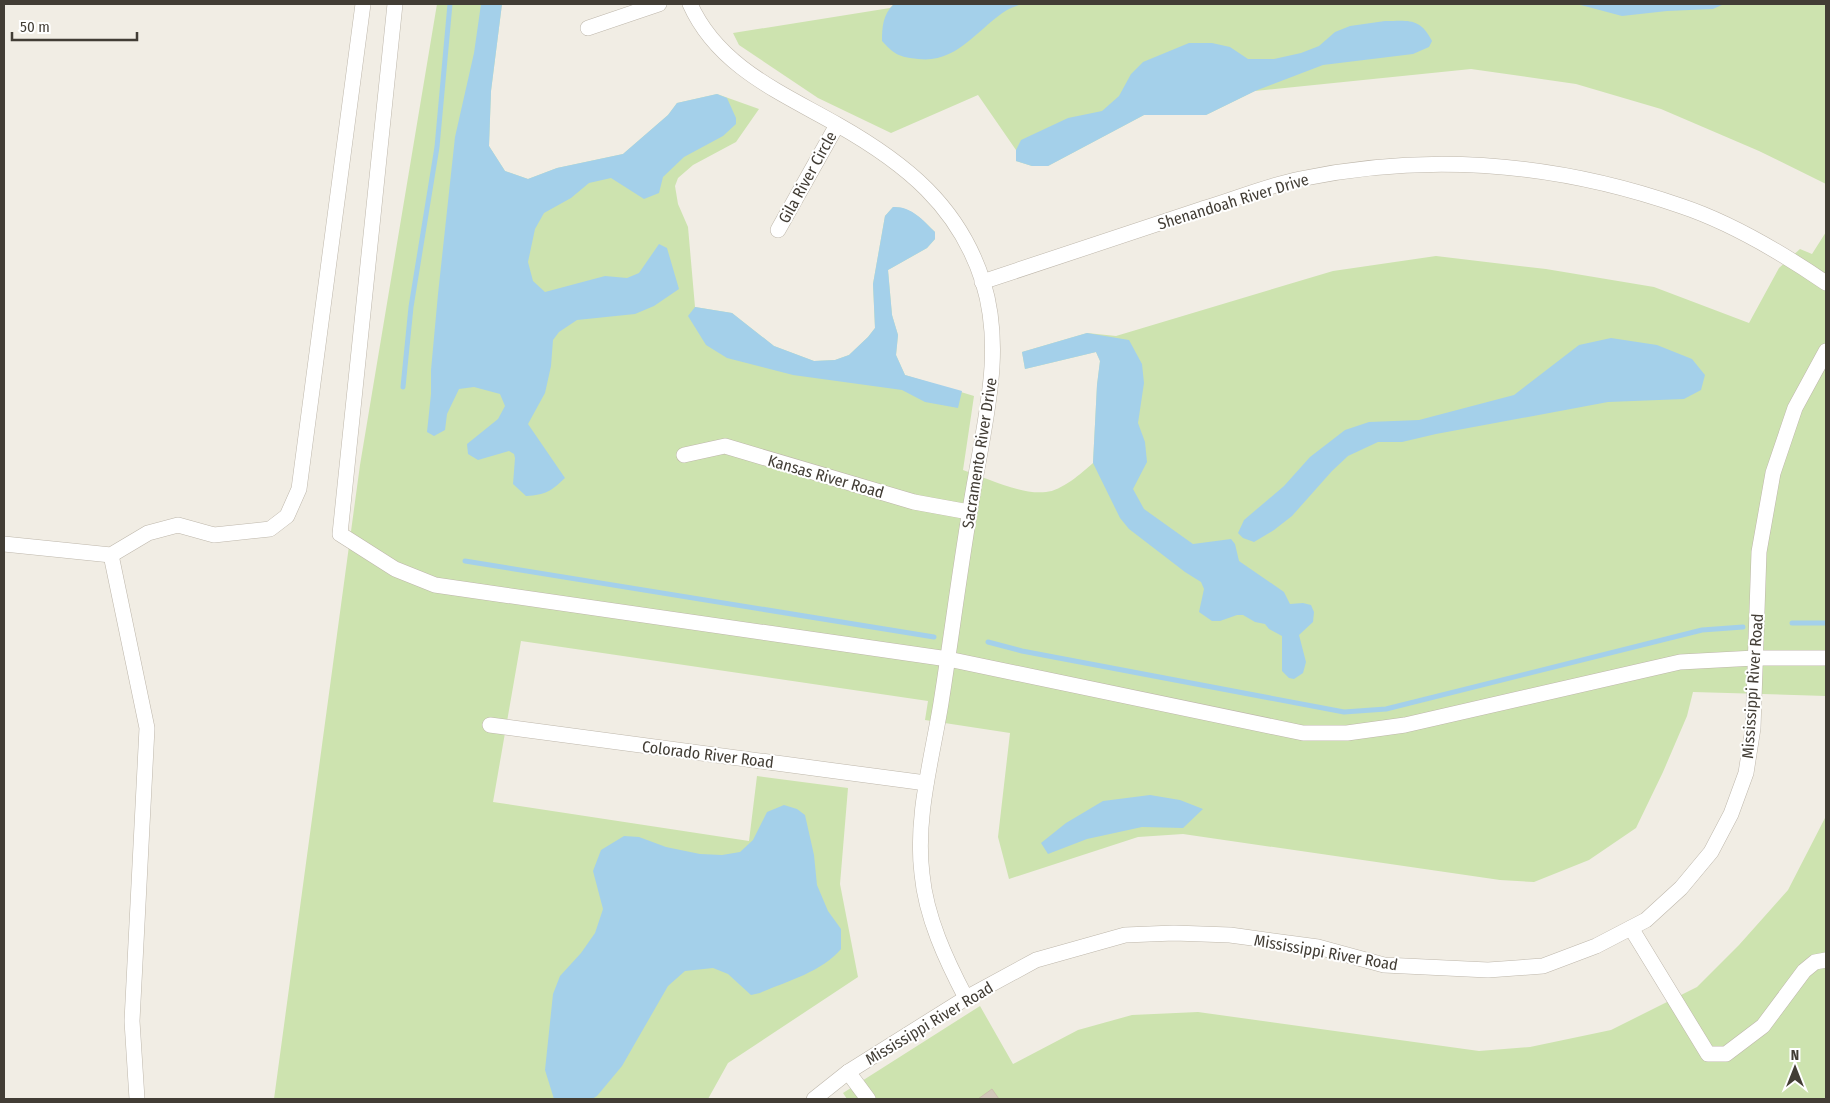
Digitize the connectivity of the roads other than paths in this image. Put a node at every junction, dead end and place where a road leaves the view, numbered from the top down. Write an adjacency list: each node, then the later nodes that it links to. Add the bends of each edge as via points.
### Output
1 (363, 4): 14 (street, via 298,489 286,516 270,529 214,535 178,525 148,533)
2 (395, 4): 17 (street, via 340,534 395,570 434,585)
3 (659, 4): 5 (street)
4 (690, 4): 6 (street, Sacramento River Drive, via 706,32 729,59)
5 (588, 28)
6 (837, 124): 7 (street, Gila River Circle); 8 (street, Sacramento River Drive, via 880,150 919,180 956,222)
7 (778, 230)
8 (982, 282): 9 (street, Shenandoah River Drive, via 1298,179 1364,168 1421,164 1541,171 1607,183 1683,206 1742,232); 12 (street, Sacramento River Drive, via 993,338 991,386)
9 (1826, 283)
10 (1826, 351): 15 (street, Mississippi River Road, via 1795,408 1773,473 1759,552)
11 (684, 455): 12 (street, Kansas River Road, via 725,446 914,502)
12 (969, 512): 17 (street, Sacramento River Drive)
13 (4, 544): 14 (street)
14 (111, 555): 24 (street, via 147,728 132,1021)
15 (1755, 658): 16 (street); 17 (street, via 1680,662 1405,725 1347,733 1303,733); 20 (street, Mississippi River Road, via 1753,728 1746,773 1731,814 1710,852 1681,888 1646,920)
16 (1826, 658)
17 (948, 659): 19 (street, Sacramento River Drive)
18 (490, 725): 19 (street, Colorado River Road)
19 (926, 783): 22 (street, Sacramento River Drive, via 920,833 925,898)
20 (1631, 928): 21 (street, via 1708,1054 1726,1054 1763,1026 1804,971 1815,962); 22 (street, Mississippi River Road, via 1596,946 1543,966 1488,970 1384,965 1318,947 1230,935 1125,935 1036,960)
21 (1826, 960)
22 (966, 998): 23 (street, Mississippi River Road)
23 (848, 1072): 25 (street, Mississippi River Road); 26 (street)
24 (136, 1099)
25 (814, 1099)
26 (868, 1099)

